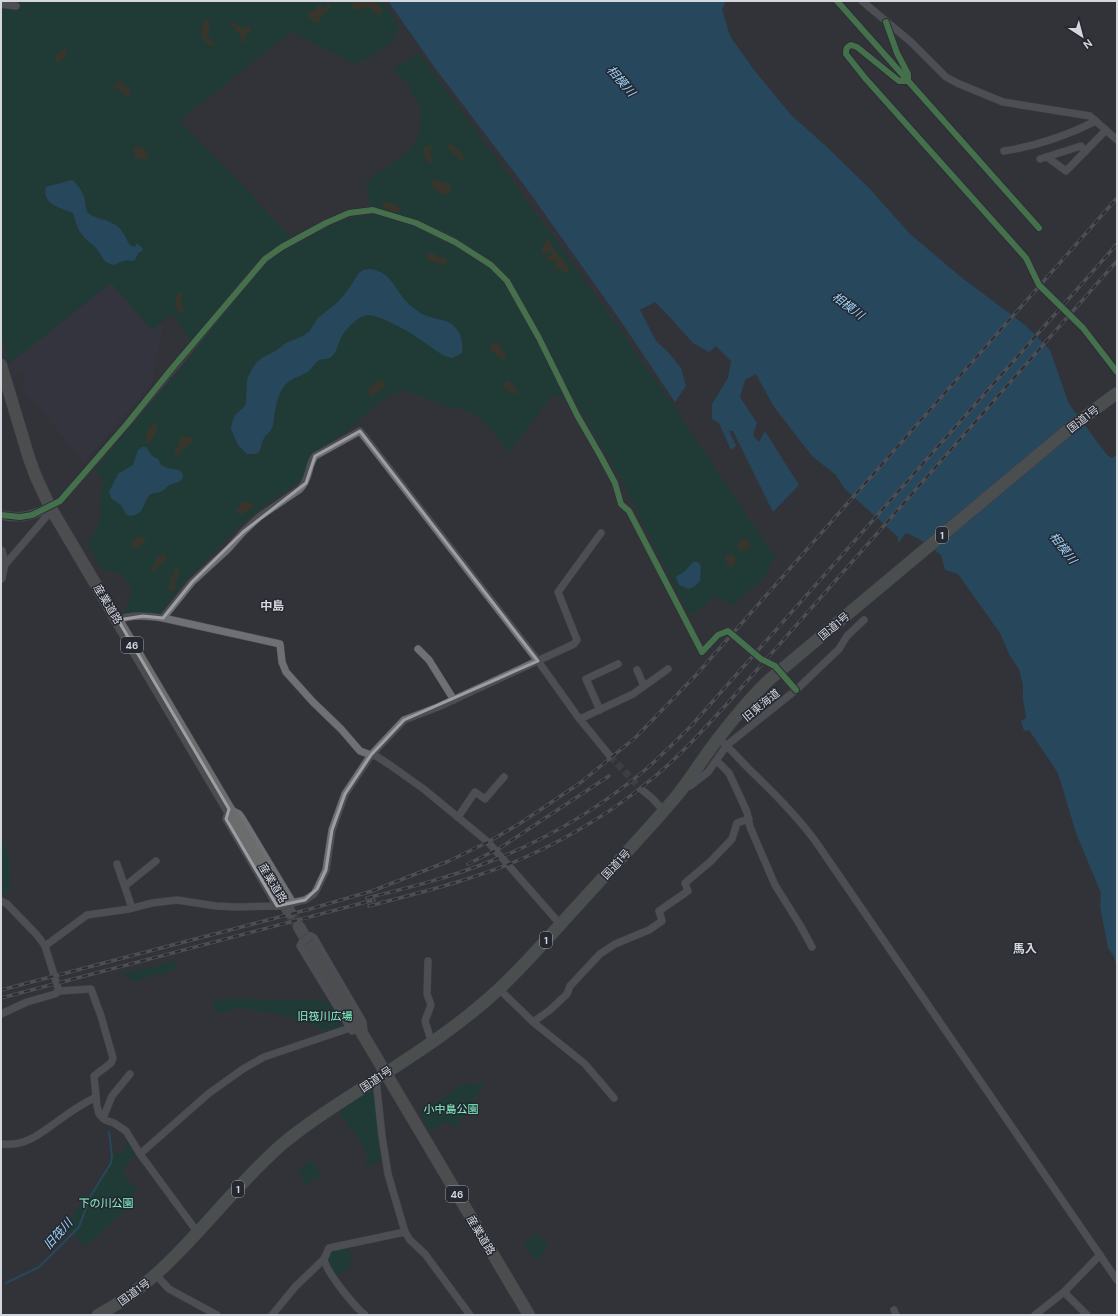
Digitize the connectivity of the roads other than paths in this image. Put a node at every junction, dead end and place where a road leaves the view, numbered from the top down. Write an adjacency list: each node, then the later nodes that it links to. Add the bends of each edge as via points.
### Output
1 (862, 1): 4 (street, via 911,42 946,77 956,83 1003,102 1090,116)
2 (4, 5): 3 (street)
3 (16, 6)
4 (1096, 121): 5 (street); 7 (street, via 1037,145)
5 (1106, 130): 6 (street); 8 (street)
6 (1117, 140)
7 (1004, 151)
8 (1085, 152): 8 (street, via 1080,146 1044,158 1066,170)
9 (1, 365): 11 (main road, 産業道路 / 46, via 29,458)
10 (1117, 393): 30 (highway, 国道1号 / 1, bridge, via 1075,424 770,680 754,695)
11 (51, 509): 12 (street, via 26,516); 15 (street); 18 (main road, 産業道路 / 46); 26 (street, via 122,430 265,259 326,223 349,214 373,210 416,223 456,242 491,265 507,281 615,483 621,504 629,511 702,652 718,635 728,631 761,660 775,666)
12 (1, 515)
13 (601, 533): 21 (street, via 558,592 577,640 574,644)
14 (1, 551): 15 (street)
15 (3, 567): 16 (street)
16 (1, 578)
17 (163, 618): 18 (street, via 143,616); 21 (street, via 192,582 258,517 306,483 315,456 360,431); 31 (street, via 280,644 286,672 360,751)
18 (118, 620): 44 (main road, 産業道路 / 46)
19 (864, 620): 26 (street, 旧東海道, via 846,636 839,649)
20 (418, 649): 27 (street, via 429,660)
21 (538, 661): 27 (street); 29 (street)
22 (618, 664): 28 (street, via 586,679)
23 (668, 669): 25 (street)
24 (637, 670): 25 (street)
25 (644, 686): 28 (street)
26 (796, 690): 30 (street, 旧東海道, via 767,714)
27 (454, 700): 31 (street, via 404,720)
28 (600, 710): 29 (street)
29 (580, 719): 32 (street)
30 (723, 742): 33 (street, 旧東海道); 35 (highway, 国道1号 / 1); 67 (street, via 798,819 816,842)
31 (371, 755): 38 (street, via 390,765); 44 (street, via 345,794 332,830 326,870 317,889 305,900)
32 (610, 756)
33 (717, 761): 35 (street, 旧東海道, via 700,779 690,786); 39 (street, via 729,773)
34 (504, 777): 38 (street, via 485,800 475,792)
35 (687, 783): 37 (highway, 国道1号 / 1)
36 (642, 790): 37 (street)
37 (664, 811): 46 (highway, 国道1号 / 1)
38 (458, 816): 46 (street, via 488,842)
39 (749, 819): 49 (street, via 750,827 775,885); 54 (street, via 737,823 732,839 685,883 688,891 658,911 662,921 600,954 570,986 568,994)
40 (156, 861): 42 (street)
41 (117, 864): 42 (street)
42 (125, 886): 45 (street)
43 (1, 901): 48 (street, via 7,904)
44 (286, 906): 45 (street, via 216,906 177,900)
45 (132, 908): 48 (street, via 87,915)
46 (560, 924): 51 (highway, 国道1号 / 1)
47 (299, 927): 56 (main road, 産業道路 / 46)
48 (45, 946): 52 (street)
49 (812, 947)
50 (428, 961): 57 (street, via 427,994 431,1006 425,1021)
51 (499, 989): 54 (street); 57 (highway, 国道1号 / 1)
52 (59, 991): 53 (street); 60 (street, via 91,989 101,1016 113,1058 94,1076)
53 (1, 1014)
54 (533, 1022): 61 (street, via 585,1064)
55 (350, 1028): 56 (street); 56 (street, bridge, via 300,946 311,936 363,1022); 64 (street, via 264,1057 243,1069 208,1094)
56 (364, 1036): 59 (main road, 産業道路 / 46)
57 (430, 1044): 59 (highway, 国道1号 / 1)
58 (130, 1074): 62 (street, via 112,1096)
59 (380, 1076): 65 (street, via 382,1136 388,1174); 66 (highway, 国道1号 / 1, via 280,1146); 77 (main road, 産業道路 / 46)
60 (96, 1097): 62 (street, via 99,1114); 63 (street, via 62,1117 31,1140)
61 (614, 1098)
62 (103, 1118): 64 (street, via 126,1131)
63 (1, 1144)
64 (140, 1154): 66 (street)
65 (405, 1232): 68 (street, via 329,1248); 76 (street, via 425,1254)
66 (198, 1233): 69 (highway, 国道1号 / 1)
67 (1100, 1255): 70 (street); 71 (street)
68 (324, 1259): 74 (street, via 295,1287); 75 (street, via 337,1282)
69 (156, 1275): 72 (highway, 国道1号 / 1, via 121,1302); 73 (street, via 169,1289)
70 (1117, 1280)
71 (1064, 1292): 78 (street); 79 (street)
72 (98, 1315)
73 (216, 1315)
74 (272, 1315)
75 (365, 1315)
76 (470, 1315)
77 (529, 1315)
78 (1035, 1315)
79 (1087, 1315)

